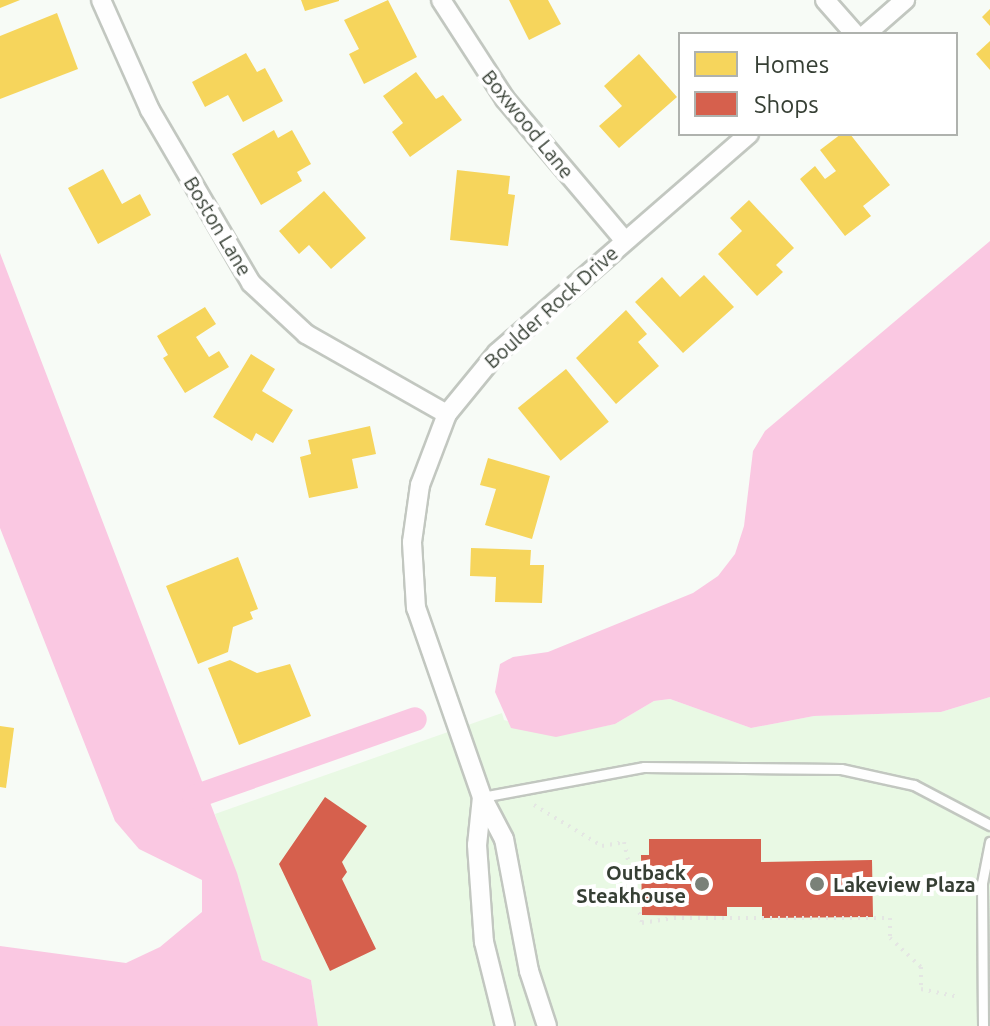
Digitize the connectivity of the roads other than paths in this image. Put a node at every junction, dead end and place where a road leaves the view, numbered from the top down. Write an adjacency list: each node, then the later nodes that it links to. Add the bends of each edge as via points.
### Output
1 (101, 0): 9 (street, Boston Lane, via 150,110 251,283 306,334)
2 (441, 0): 8 (street, Boxwood Lane, via 505,99)
3 (825, 0): 5 (street)
4 (905, 0): 6 (street)
5 (853, 32)
6 (868, 32)
7 (747, 136): 8 (street, Boulder Rock Drive)
8 (624, 240): 9 (street, Boulder Rock Drive, via 497,353)
9 (447, 414): 10 (street, Boulder Rock Drive, via 416,502 411,582 427,645)
10 (482, 797): 11 (lane, via 644,767 841,769 914,785); 13 (street, Boulder Rock Drive, via 477,845 484,942); 14 (street, Boulder Rock Drive, via 510,860 529,971)
11 (990, 825)
12 (990, 842): 15 (lane, via 982,883)
13 (505, 1026)
14 (547, 1026)
15 (983, 1026)

